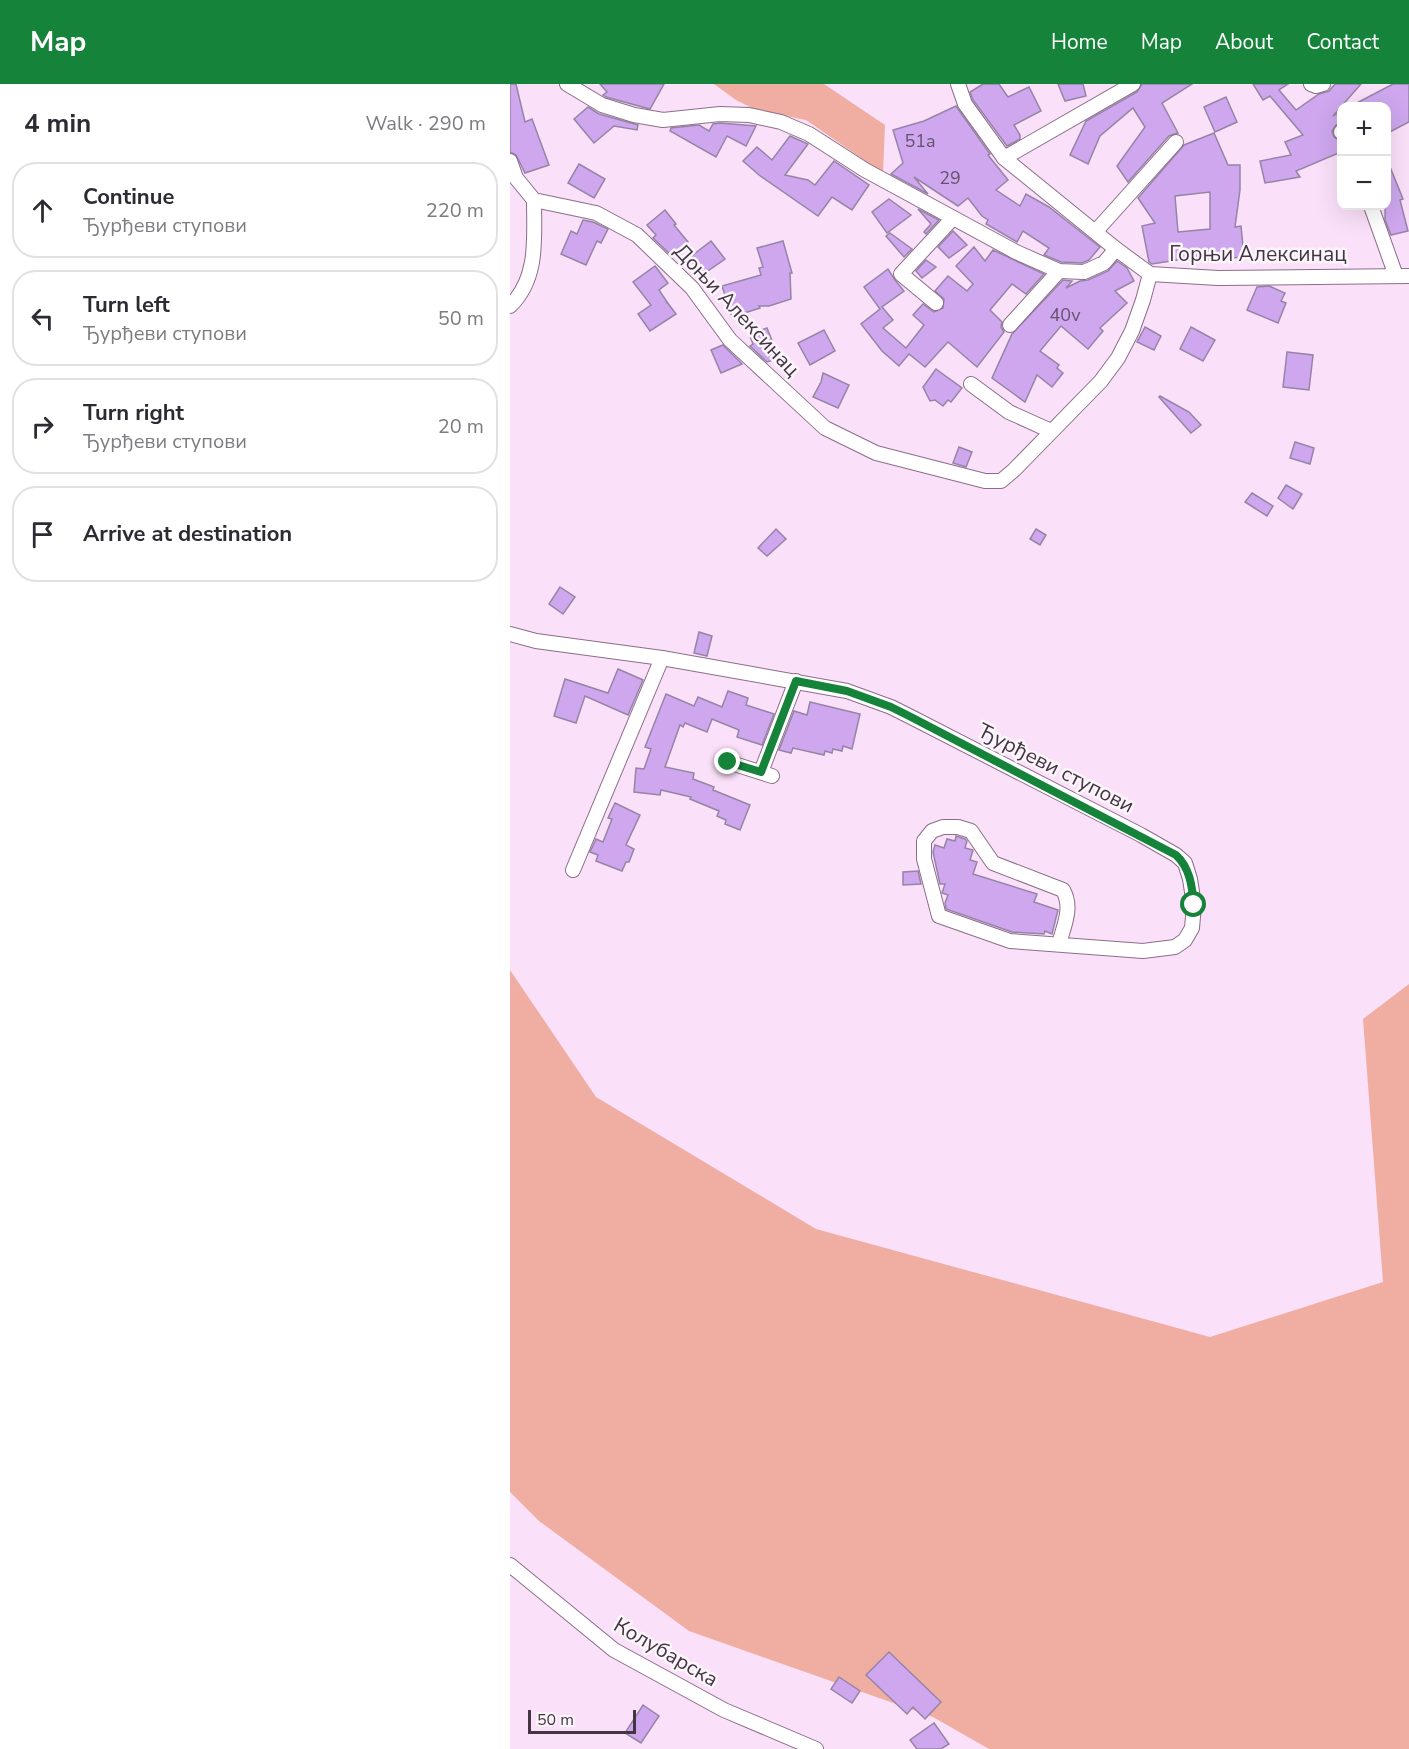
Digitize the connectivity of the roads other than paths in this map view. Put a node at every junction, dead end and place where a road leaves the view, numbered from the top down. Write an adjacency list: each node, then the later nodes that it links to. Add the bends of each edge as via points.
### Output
1 (958, 84): 7 (street, Горњи Алексинац, via 965,104)
2 (1132, 84): 7 (street)
3 (1311, 84): 4 (street)
4 (1323, 84)
5 (572, 86): 11 (street, via 602,105 663,120 720,114 781,122 809,134)
6 (1176, 142): 12 (street)
7 (1004, 158): 12 (street, Горњи Алексинац)
8 (510, 160): 9 (street, via 516,178)
9 (534, 200): 18 (street, via 534,256 529,278); 21 (street, Доњи Алексинац, via 597,213 637,235 692,288 730,340 825,428 876,453 985,481 1001,481)
10 (1373, 210): 16 (street)
11 (953, 218): 14 (street); 17 (street, via 902,274)
12 (1096, 231): 13 (street, Горњи Алексинац)
13 (1116, 249): 14 (street, via 1104,263 1084,272); 15 (street, Горњи Алексинац)
14 (1059, 271): 19 (street)
15 (1150, 274): 16 (street, Горњи Алексинац, via 1218,278); 21 (street, via 1132,331 1118,358 1101,381)
16 (1402, 276)
17 (936, 303)
18 (510, 306)
19 (1010, 325)
20 (971, 384): 21 (street, via 1009,412)
21 (1051, 431)
22 (510, 634): 23 (street, Ђурђеви ступови)
23 (662, 658): 24 (street, Ђурђеви ступови); 26 (street)
24 (796, 681): 25 (street, via 766,774); 27 (street, Ђурђеви ступови, via 847,691 891,707 1185,863 1193,892 1192,928 1175,947 1152,950)
25 (728, 762)
26 (573, 870)
27 (1059, 944): 27 (street, Ђурђеви ступови, via 1010,941 939,916 924,859 924,841 932,831 944,827 971,831 993,863 1063,890 1069,900)
28 (510, 1565): 29 (street, Колубарска, via 614,1650 724,1710)
29 (816, 1749)

